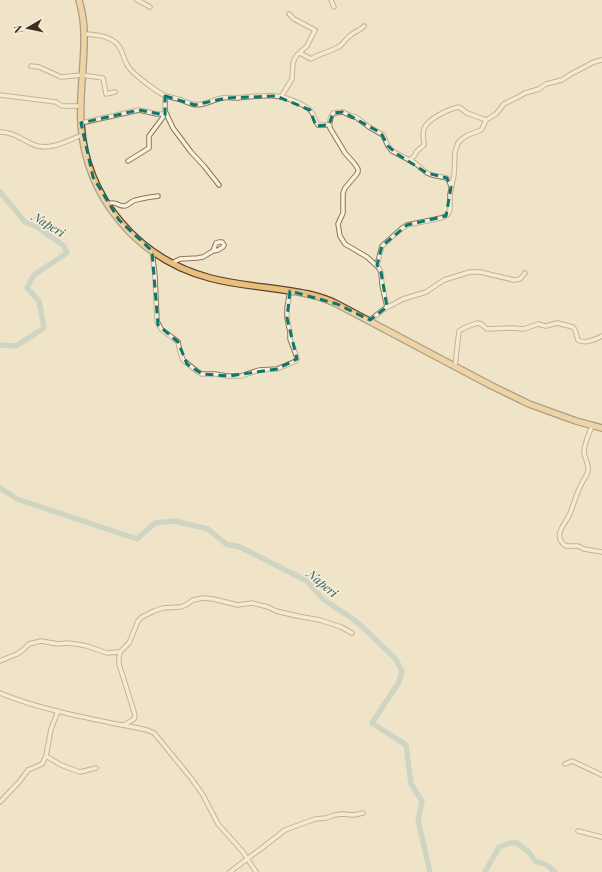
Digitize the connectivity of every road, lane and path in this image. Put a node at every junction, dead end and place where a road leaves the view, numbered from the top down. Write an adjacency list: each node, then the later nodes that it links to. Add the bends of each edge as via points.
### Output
1 (79, 0): 8 (highway)
2 (137, 0): 4 (street)
3 (331, 0): 5 (street)
4 (150, 7)
5 (334, 7)
6 (290, 14): 9 (street, via 294,19 315,30 307,46)
7 (364, 26): 9 (street, via 351,34 341,46 311,59)
8 (84, 34): 12 (highway); 15 (street, via 113,40 130,69)
9 (300, 52): 16 (street, via 293,63 292,79)
10 (602, 60): 19 (street, via 504,104 496,114)
11 (31, 66): 12 (street, via 61,77)
12 (82, 75): 13 (street, via 103,78 106,94); 17 (highway)
13 (115, 92)
14 (0, 95): 17 (street, via 56,102 62,106)
15 (165, 96): 16 (street, via 195,105 226,98); 18 (street)
16 (281, 97): 21 (street, via 310,110 318,125)
17 (81, 106): 20 (highway)
18 (165, 112): 20 (street, via 157,114 139,110); 25 (street, via 149,136 148,150); 26 (street, via 184,143)
19 (486, 120): 24 (street, via 459,107 433,119 424,129 424,145); 27 (street, via 482,129 458,143)
20 (81, 123): 23 (highway)
21 (329, 125): 24 (street, via 335,112 356,117 383,135 392,151); 33 (street, via 345,153 358,169 343,193 343,213 338,224 340,236 345,244 367,257)
22 (0, 132): 23 (street, via 11,133 30,144 44,147)
23 (82, 135): 29 (highway, via 93,176)
24 (410, 160): 27 (street, via 427,173 447,178)
25 (128, 161)
26 (219, 185)
27 (451, 187): 33 (street, via 448,214 401,229 382,246 377,263)
28 (158, 196): 29 (street, via 133,201 125,206 112,202)
29 (107, 204): 30 (highway, via 130,232)
30 (152, 251): 32 (highway); 35 (street, via 158,324 178,342 183,360 202,374 241,376 260,370 277,369 296,361 286,318)
31 (213, 251): 32 (street, via 203,257 180,259)
32 (172, 263): 35 (highway, via 186,270 232,283)
33 (379, 268): 36 (street)
34 (525, 273): 36 (street, via 514,280 470,272 444,280 428,291)
35 (290, 291): 37 (highway, via 337,304)
36 (387, 307): 37 (street)
37 (370, 320): 39 (highway)
38 (602, 336): 39 (street, via 583,342 578,340 573,327 557,322 524,329 487,329 477,323 460,330)
39 (455, 366): 40 (highway, via 529,404)
40 (592, 426): 41 (highway); 42 (street, via 584,449 588,472 560,533 561,541 566,546)
41 (602, 428)
42 (602, 552)
43 (352, 633): 44 (street, via 341,626 252,603 235,604 203,598 180,607 163,608 142,617 129,643)
44 (120, 652): 45 (street, via 107,653 76,644 41,641 29,644 17,654); 48 (street, via 119,664 135,715 134,719)
45 (0, 661)
46 (0, 693): 47 (street, via 18,701)
47 (58, 711): 48 (street); 49 (street, via 51,729)
48 (124, 725): 57 (street, via 147,730 157,736 199,790 218,824)
49 (46, 756): 51 (street, via 61,766 80,772); 53 (street, via 42,764 28,770)
50 (565, 764): 52 (street, via 572,761)
51 (96, 768)
52 (602, 775)
53 (0, 802)
54 (363, 813): 57 (street, via 339,814 290,828)
55 (578, 831): 56 (street)
56 (602, 837)
57 (247, 859): 58 (street); 59 (street)
58 (230, 872)
59 (256, 872)

